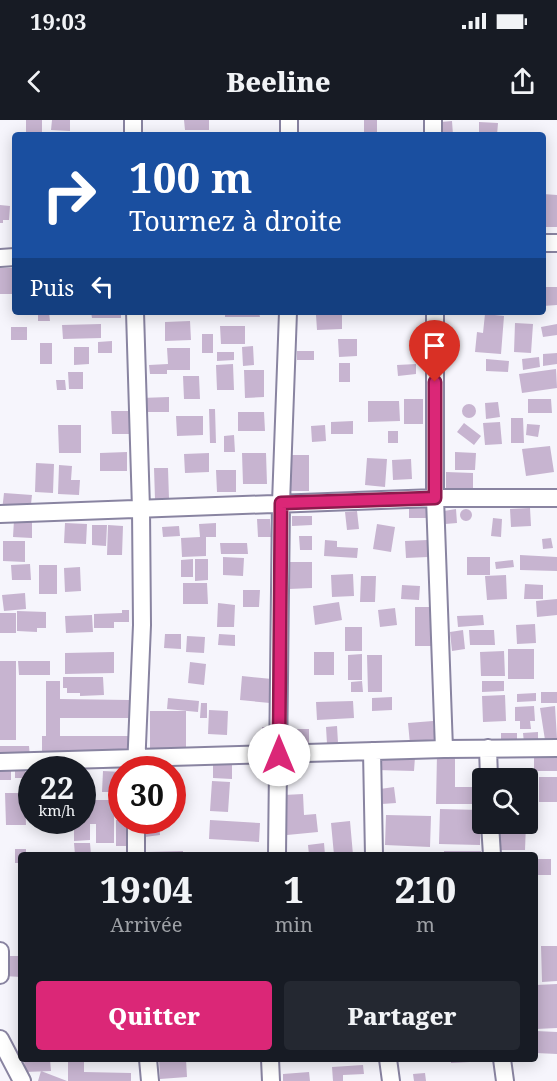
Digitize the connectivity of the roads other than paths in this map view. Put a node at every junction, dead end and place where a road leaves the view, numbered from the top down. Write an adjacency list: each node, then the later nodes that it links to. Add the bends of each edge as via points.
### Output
1 (135, 315): 7 (street)
2 (288, 315): 6 (street)
3 (435, 315): 4 (street)
4 (435, 498): 5 (street); 6 (street); 11 (street)
5 (557, 498)
6 (281, 503): 7 (street); 13 (street)
7 (141, 509): 8 (street); 14 (street, via 142,625)
8 (0, 514)
9 (488, 748): 10 (street); 11 (street); 18 (street)
10 (557, 748)
11 (444, 749): 12 (street)
12 (372, 751): 13 (street); 23 (street)
13 (279, 755): 15 (street); 22 (street)
14 (136, 756)
15 (186, 761)
16 (0, 762): 17 (street)
17 (108, 764)
18 (489, 768)
19 (136, 834): 21 (street)
20 (491, 834): 24 (street)
21 (136, 852)
22 (277, 852)
23 (374, 852)
24 (492, 852)
25 (0, 951): 26 (street)
26 (0, 975)
27 (0, 1039): 32 (street)
28 (148, 1062): 33 (street)
29 (270, 1062): 34 (street)
30 (388, 1062): 35 (street)
31 (502, 1062): 36 (street)
32 (22, 1081)
33 (150, 1081)
34 (270, 1081)
35 (391, 1081)
36 (505, 1081)

